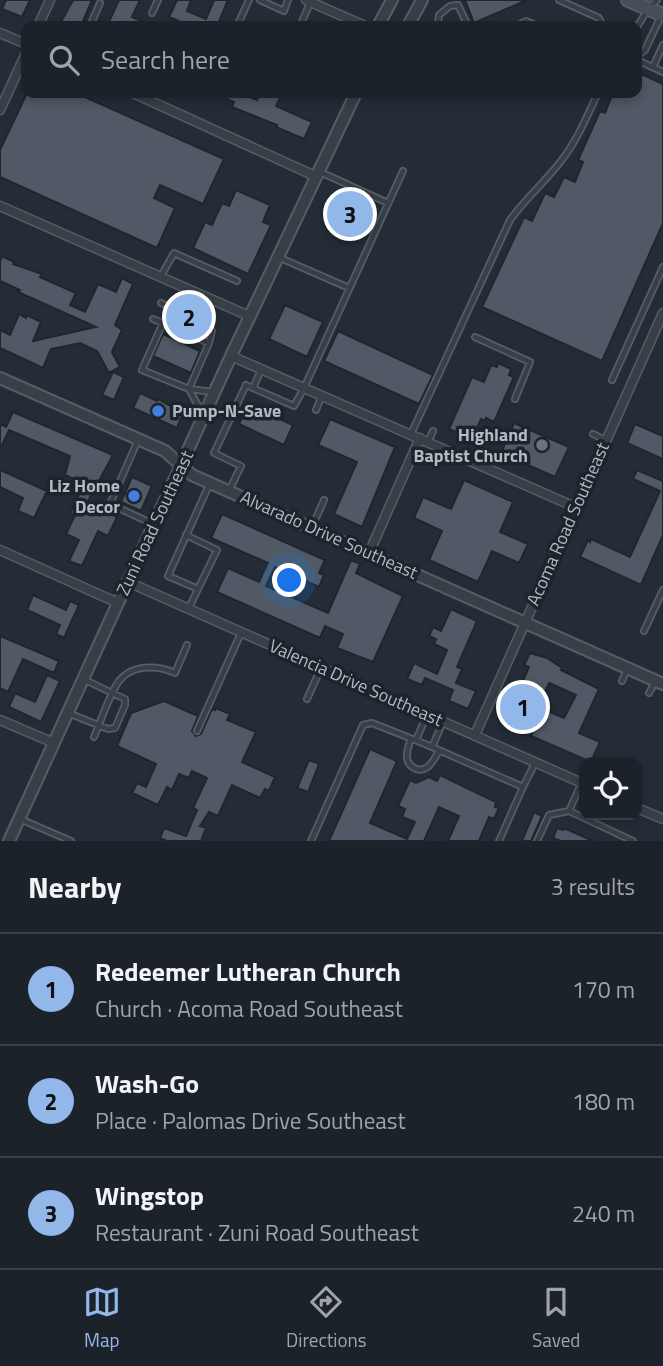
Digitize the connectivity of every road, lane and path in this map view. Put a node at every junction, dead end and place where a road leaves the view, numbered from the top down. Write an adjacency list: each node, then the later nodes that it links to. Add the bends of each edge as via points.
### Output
1 (50, 0): 15 (street)
2 (158, 0): 13 (lane)
3 (249, 0): 17 (lane)
4 (260, 0): 5 (lane, via 284,11)
5 (288, 0)
6 (391, 0): 20 (street)
7 (422, 0): 21 (street)
8 (559, 0): 24 (lane)
9 (628, 0): 12 (main road)
10 (313, 2): 18 (lane); 19 (street)
11 (100, 3): 16 (lane)
12 (653, 4): 14 (main road); 25 (lane)
13 (152, 13)
14 (663, 14): 29 (lane)
15 (40, 21)
16 (92, 21)
17 (239, 21)
18 (303, 21)
19 (354, 21)
20 (380, 21)
21 (411, 21)
22 (438, 21): 23 (lane, via 439,15 457,5)
23 (465, 21)
24 (600, 21)
25 (641, 21)
26 (0, 33): 27 (street)
27 (21, 42)
28 (663, 45): 32 (lane)
29 (642, 53)
30 (642, 61): 32 (lane)
31 (21, 64): 37 (street)
32 (653, 67): 33 (lane)
33 (663, 72)
34 (146, 98): 39 (street)
35 (354, 98): 39 (street, Zuni Road Southeast)
36 (596, 98): 69 (lane, via 571,148 510,220)
37 (0, 110)
38 (402, 171): 40 (lane)
39 (316, 173): 40 (lane); 42 (street, Zuni Road Southeast)
40 (387, 203): 46 (lane)
41 (0, 206): 44 (street)
42 (278, 256): 46 (lane); 50 (street, Zuni Road Southeast)
43 (663, 267): 59 (lane)
44 (161, 277): 45 (lane, via 174,253); 50 (street)
45 (237, 281)
46 (349, 288): 61 (lane)
47 (161, 303): 48 (lane)
48 (180, 311)
49 (663, 313): 73 (street, Acoma Road Southeast)
50 (250, 316): 56 (street, Zuni Road Southeast)
51 (153, 318): 53 (lane)
52 (198, 320): 55 (lane, via 212,331)
53 (163, 323): 55 (lane); 62 (lane, via 142,370)
54 (475, 337): 65 (lane, via 530,362)
55 (209, 342): 62 (lane)
56 (231, 356): 57 (street); 63 (street, Zuni Road Southeast)
57 (262, 369): 60 (lane); 61 (street)
58 (0, 378): 71 (street, Alvarado Drive Southeast)
59 (612, 380)
60 (253, 388): 61 (lane, via 294,406); 76 (lane, via 246,385 214,453 241,466)
61 (304, 388): 64 (street)
62 (189, 389): 63 (lane); 67 (lane)
63 (214, 392): 67 (street, Zuni Road Southeast)
64 (322, 396): 66 (lane); 69 (street)
65 (515, 400)
66 (316, 410)
67 (203, 416): 74 (street, Zuni Road Southeast)
68 (433, 431): 72 (lane)
69 (411, 434): 72 (street)
70 (593, 434): 73 (lane)
71 (138, 439): 74 (street, Alvarado Drive Southeast, via 165,451); 79 (lane, via 110,504)
72 (424, 440): 78 (street); 83 (street)
73 (605, 440): 78 (street, Acoma Road Southeast)
74 (181, 466): 75 (street, Alvarado Drive Southeast); 79 (street, Zuni Road Southeast)
75 (210, 482): 76 (street, Alvarado Drive Southeast); 81 (lane)
76 (229, 491): 80 (street, Alvarado Drive Southeast)
77 (324, 500): 80 (lane)
78 (575, 507): 89 (street, Acoma Road Southeast)
79 (155, 524): 84 (street, Zuni Road Southeast)
80 (312, 528): 83 (street, Alvarado Drive Southeast)
81 (187, 535): 85 (lane, via 217,550); 85 (lane, via 168,576)
82 (0, 550): 87 (street)
83 (369, 553): 89 (street, Alvarado Drive Southeast)
84 (128, 582): 87 (street, Zuni Road Southeast); 88 (street, Valencia Drive Southeast)
85 (198, 589): 88 (lane)
86 (663, 590): 90 (lane)
87 (118, 603): 95 (street, Zuni Road Southeast)
88 (188, 609): 91 (street, Valencia Drive Southeast)
89 (524, 623): 94 (street, Alvarado Drive Southeast); 107 (street, Acoma Road Southeast)
90 (644, 631)
91 (242, 632): 93 (street, Valencia Drive Southeast); 106 (lane)
92 (187, 645): 98 (lane, via 175,673 146,667 127,674)
93 (321, 667): 100 (lane); 102 (street, Valencia Drive Southeast)
94 (627, 668): 96 (lane); 97 (street, Alvarado Drive Southeast)
95 (83, 679): 98 (lane); 101 (street, Zuni Road Southeast)
96 (622, 681)
97 (659, 682): 99 (lane)
98 (114, 692): 105 (lane); 105 (lane, via 125,699 117,724 108,729)
99 (649, 693)
100 (307, 699)
101 (68, 713): 105 (lane); 110 (street, Zuni Road Southeast)
102 (427, 714): 104 (street, Valencia Drive Southeast); 109 (lane)
103 (0, 720): 110 (street)
104 (443, 722): 107 (street, Valencia Drive Southeast); 111 (lane)
105 (98, 726): 108 (lane)
106 (197, 731)
107 (475, 735): 113 (street, Valencia Drive Southeast)
108 (94, 737)
109 (414, 739): 111 (lane); 112 (lane, via 406,758 410,766 425,769); 123 (lane, via 372,723 363,725)
110 (54, 743): 119 (street, Zuni Road Southeast)
111 (432, 747): 112 (lane)
112 (439, 750): 115 (lane)
113 (535, 762): 114 (street, Valencia Drive Southeast); 115 (lane)
114 (579, 781)
115 (523, 787): 124 (lane)
116 (579, 791): 118 (lane)
117 (642, 810): 120 (street)
118 (569, 811): 125 (lane, via 550,815); 126 (lane)
119 (19, 818): 121 (street, Zuni Road Southeast); 122 (lane)
120 (663, 820)
121 (9, 841)
122 (71, 841)
123 (311, 841)
124 (499, 841)
125 (537, 841)
126 (634, 841)

